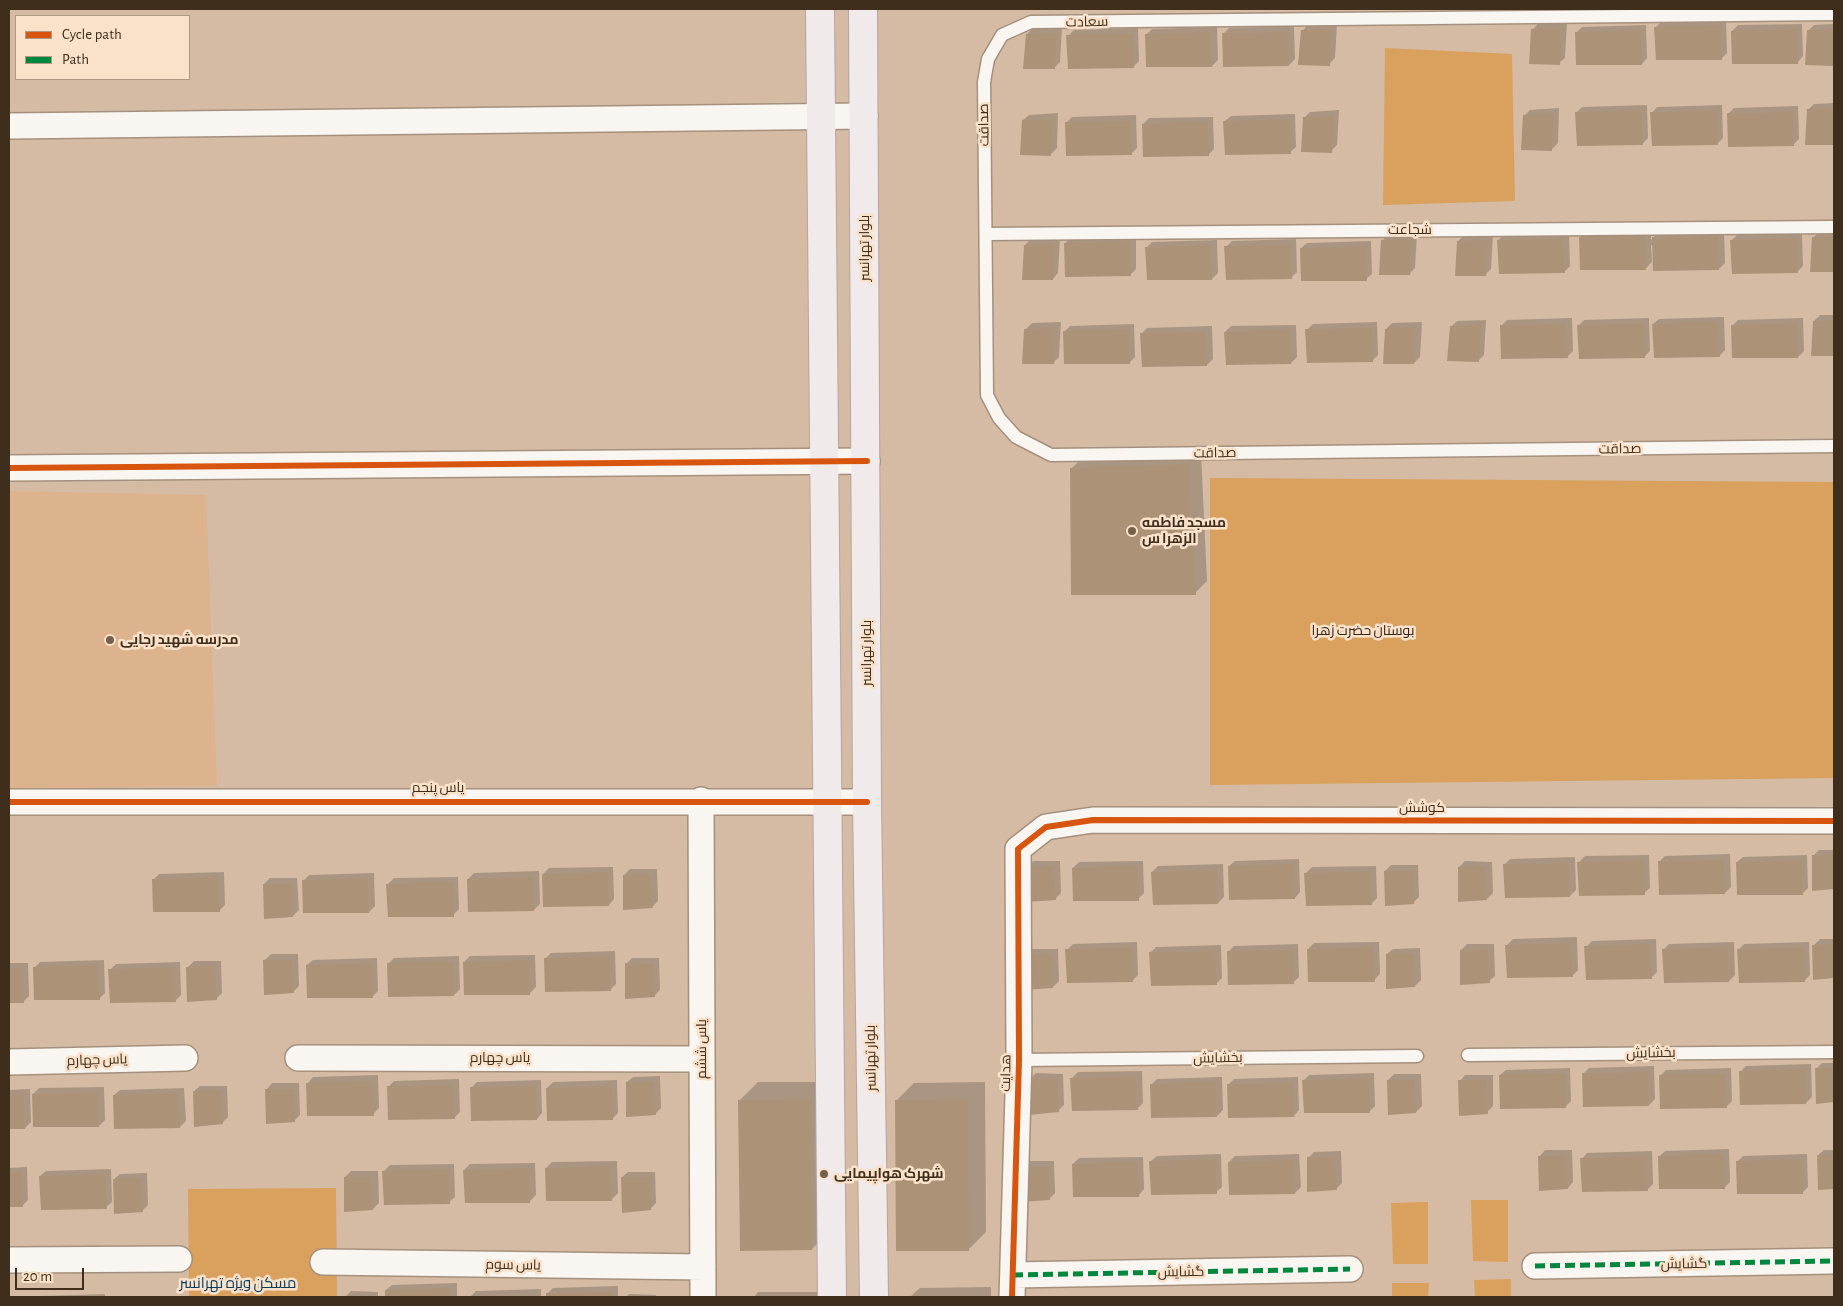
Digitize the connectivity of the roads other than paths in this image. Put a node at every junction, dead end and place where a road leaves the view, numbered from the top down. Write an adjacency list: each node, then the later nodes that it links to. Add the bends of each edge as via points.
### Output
1 (820, 9): 6 (main road)
2 (864, 9): 5 (main road, بلوار تهرانسر)
3 (1834, 14): 4 (lane, سعادت, via 1031,22)
4 (1002, 34): 9 (lane, صداقت, via 988,59 984,82)
5 (864, 116): 6 (street); 12 (main road, بلوار تهرانسر)
6 (821, 117): 7 (street); 11 (main road)
7 (9, 126)
8 (1834, 227): 9 (lane, شجاعت)
9 (986, 234): 10 (lane, صداقت, via 987,395 999,418 1016,436 1051,455)
10 (1834, 446)
11 (824, 461): 12 (street); 13 (street); 15 (main road)
12 (867, 461): 17 (main road, بلوار تهرانسر)
13 (9, 468)
14 (701, 800): 15 (street, یاس پنجم); 16 (street, یاس پنجم); 25 (street, یاس ششم)
15 (828, 801): 17 (street, یاس پنجم); 37 (main road)
16 (9, 802)
17 (867, 802): 38 (main road, بلوار تهرانسر)
18 (1834, 821): 19 (street, کوشش, via 1094,820 1046,827)
19 (1018, 849): 26 (street, هدایت)
20 (1834, 1052): 21 (lane, بخشایش)
21 (1468, 1055)
22 (1417, 1056): 26 (lane, بخشایش)
23 (185, 1058): 27 (street, یاس چهارم)
24 (298, 1058): 25 (street, یاس چهارم)
25 (702, 1059): 33 (street, یاس ششم)
26 (1020, 1060): 35 (street, هدایت)
27 (9, 1062)
28 (9, 1260): 29 (street)
29 (179, 1260)
30 (1834, 1261): 32 (street, گشایش)
31 (323, 1262): 33 (street, یاس سوم)
32 (1535, 1266)
33 (703, 1267): 36 (street, یاس ششم)
34 (1350, 1269): 35 (street, گشایش)
35 (1013, 1286)
36 (703, 1297)
37 (832, 1297)
38 (874, 1297)

